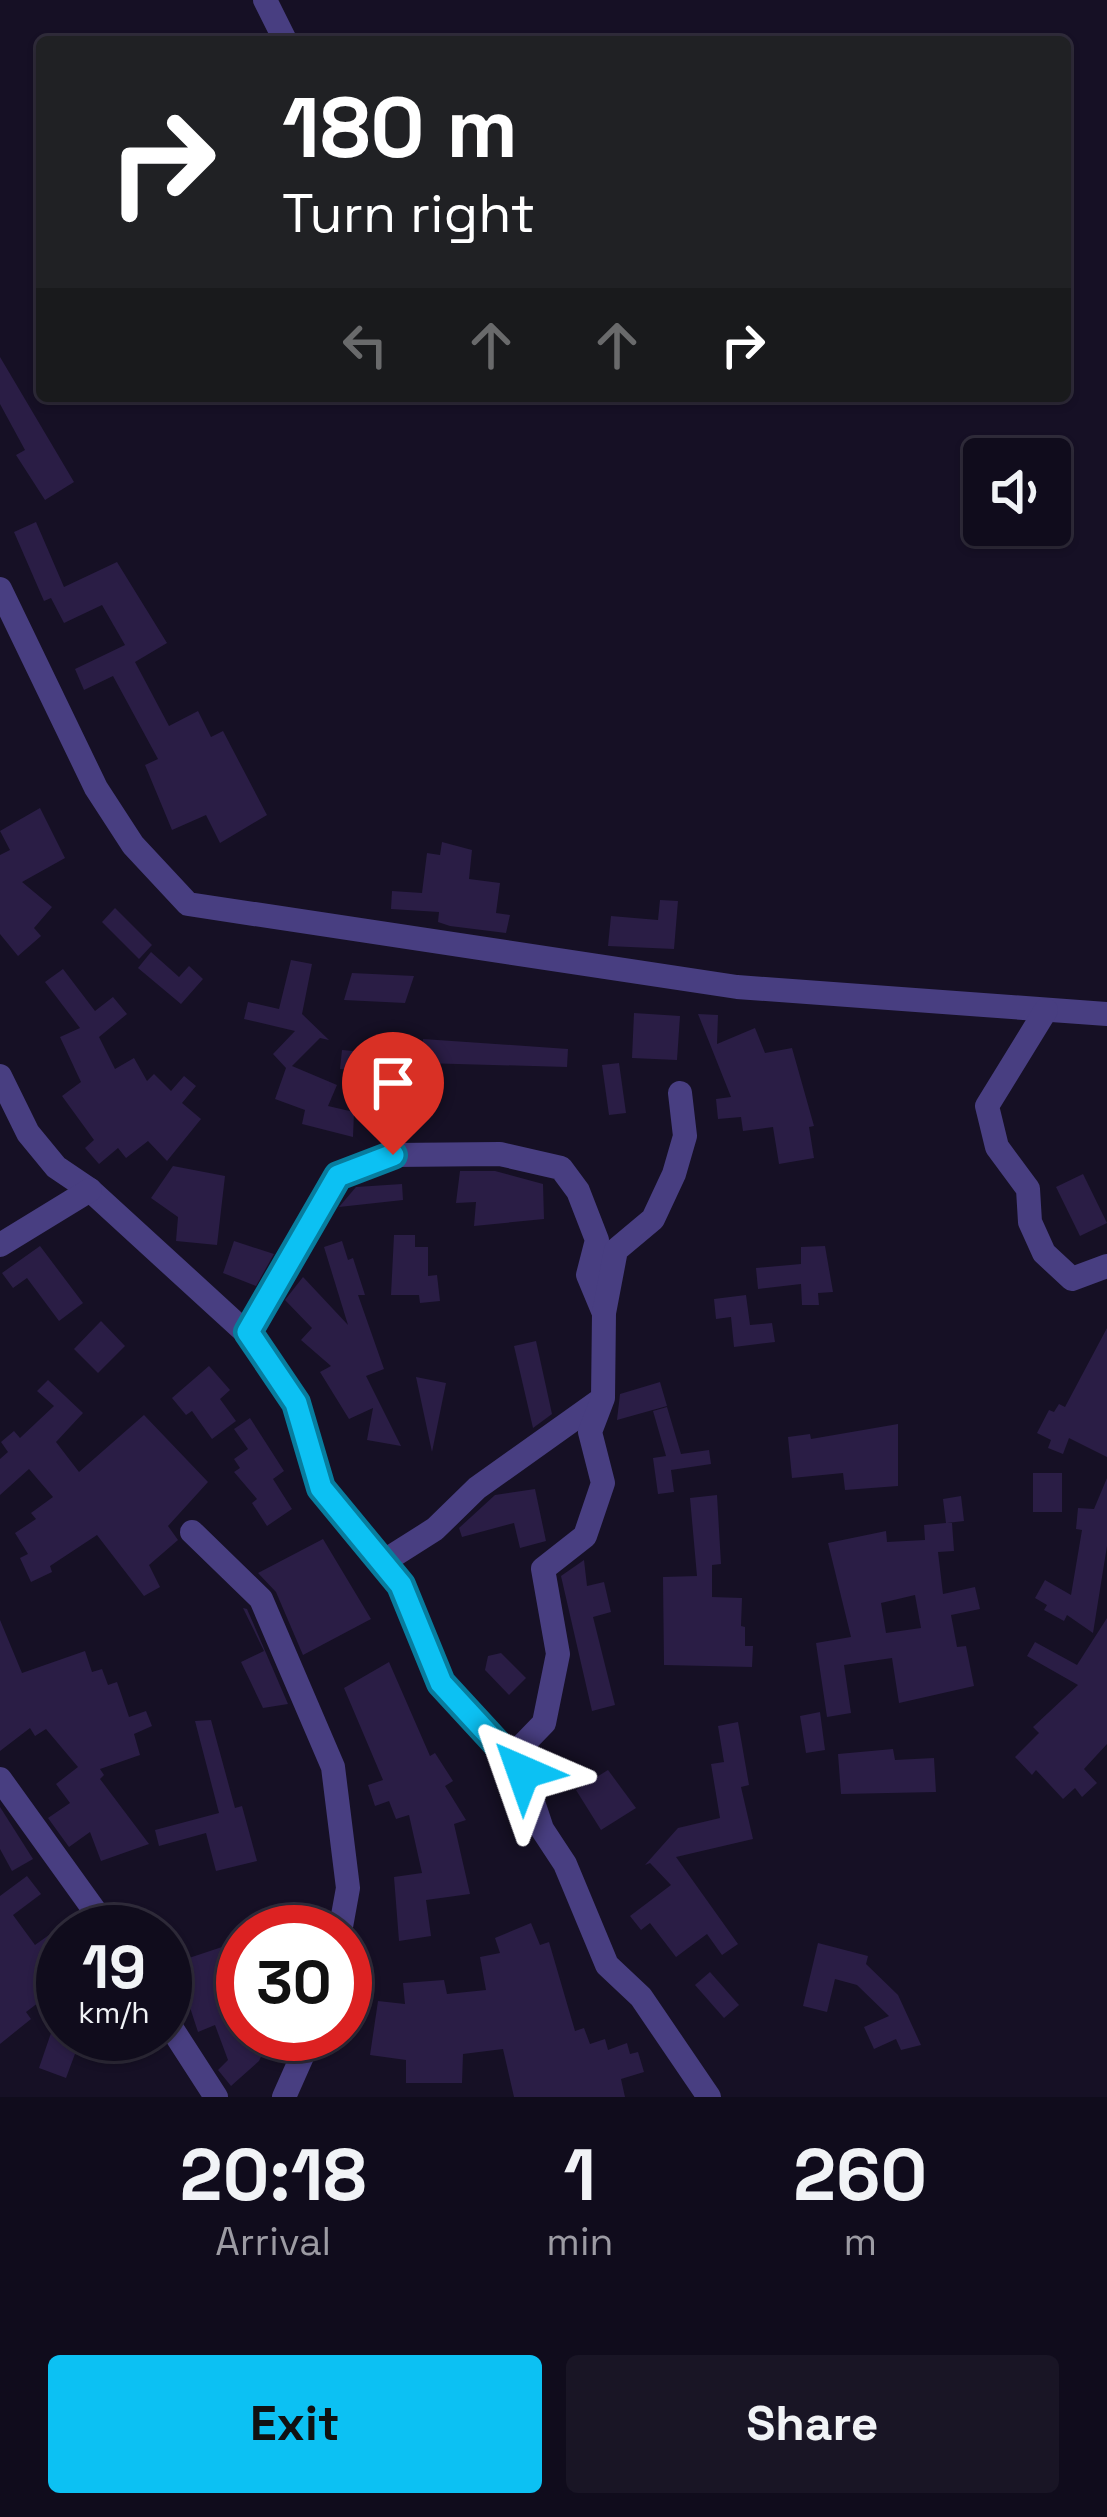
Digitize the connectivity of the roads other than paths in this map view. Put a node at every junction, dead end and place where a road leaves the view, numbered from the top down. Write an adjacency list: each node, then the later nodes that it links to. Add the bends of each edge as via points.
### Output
1 (265, 0): 2 (street)
2 (283, 36)
3 (0, 589): 4 (street, via 96,788 188,904 737,987)
4 (1046, 1010): 5 (street); 10 (street, via 987,1106 997,1147 1028,1189 1030,1222 1044,1253 1072,1279)
5 (1107, 1014)
6 (0, 1076): 8 (street, via 28,1133 56,1167)
7 (680, 1093): 11 (street, via 685,1136 674,1174 653,1219 616,1250)
8 (90, 1190): 9 (street); 12 (street)
9 (0, 1245)
10 (1107, 1266)
11 (604, 1313): 12 (street, via 588,1275 597,1240 561,1168 500,1154 393,1155 338,1176); 13 (street)
12 (248, 1332): 15 (street, via 296,1403 321,1488)
13 (603, 1398): 15 (street); 16 (street, via 590,1432 603,1483 586,1536 543,1569 558,1654 544,1723)
14 (192, 1532): 19 (street, via 261,1599 333,1767)
15 (383, 1562): 16 (street, via 401,1585 441,1683)
16 (512, 1756): 24 (street, via 607,1965 641,1997)
17 (0, 1779): 18 (street)
18 (91, 1905)
19 (345, 1905)
20 (192, 2060): 22 (street)
21 (300, 2061): 23 (street)
22 (216, 2097)
23 (284, 2097)
24 (709, 2097)

